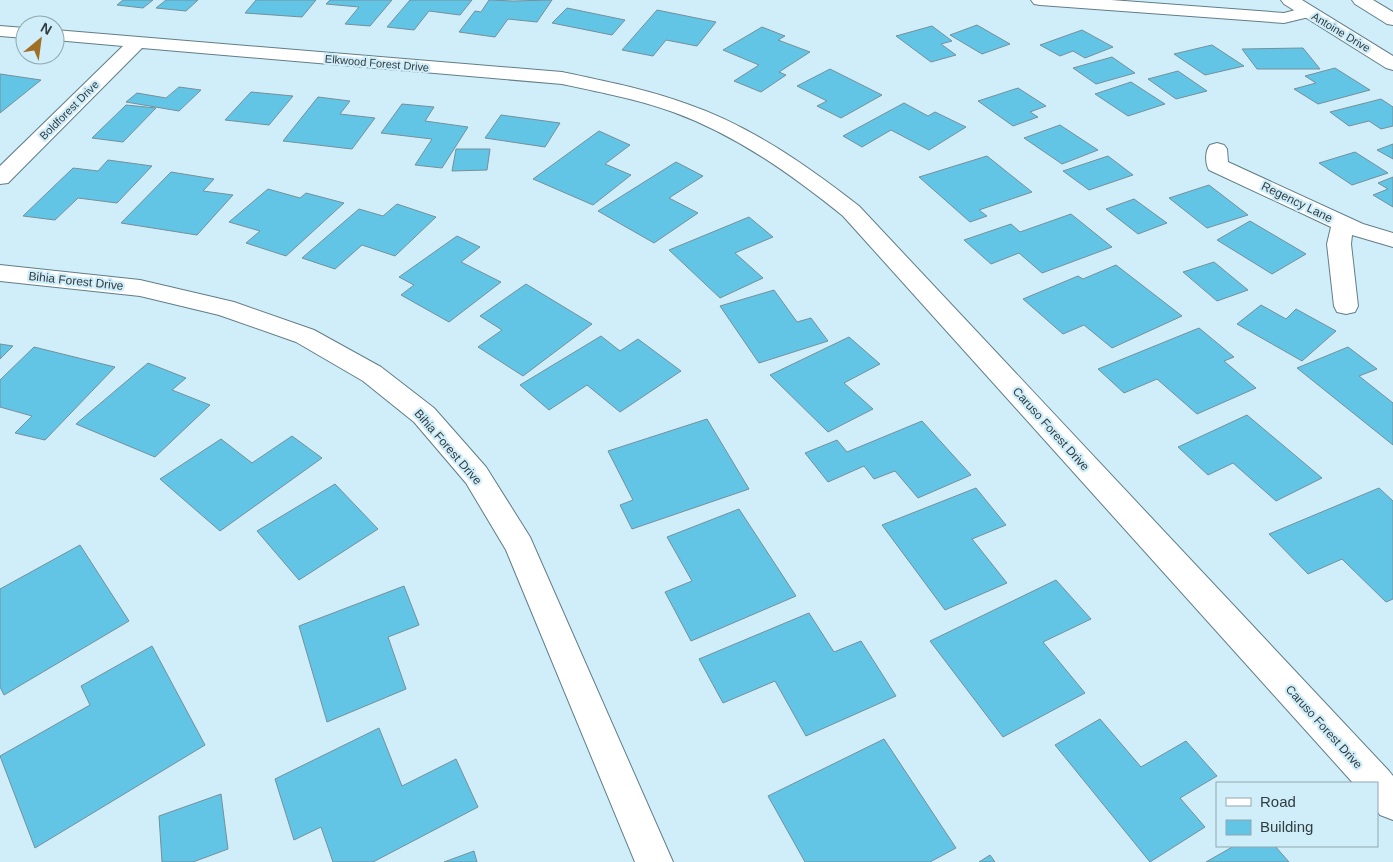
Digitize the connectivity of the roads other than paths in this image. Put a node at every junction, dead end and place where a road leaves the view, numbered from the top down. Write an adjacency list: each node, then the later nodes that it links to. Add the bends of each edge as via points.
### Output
1 (1040, 0): 4 (street, via 1284,18)
2 (1290, 0): 4 (street, Antoine Drive)
3 (1361, 0): 5 (street)
4 (1307, 12): 10 (street, Antoine Drive)
5 (1393, 20)
6 (0, 31): 7 (street)
7 (15, 32)
8 (65, 36): 9 (street, Elkwood Forest Drive)
9 (138, 42): 11 (street, Elkwood Forest Drive, via 562,78 628,92); 13 (street, Boldforest Drive)
10 (1393, 64)
11 (694, 113): 18 (street, Caruso Forest Drive, via 766,149 805,174 851,211)
12 (1216, 149): 14 (street, Regency Lane, via 1217,165)
13 (0, 178)
14 (1343, 224): 15 (street, Regency Lane); 17 (street, via 1339,244)
15 (1393, 240)
16 (0, 274): 21 (street, Bihia Forest Drive, via 140,288 225,308 305,336 372,374 424,415 476,475 519,546)
17 (1346, 306)
18 (1374, 782)
19 (1378, 786): 20 (street, Caruso Forest Drive)
20 (1393, 802)
21 (654, 862)

